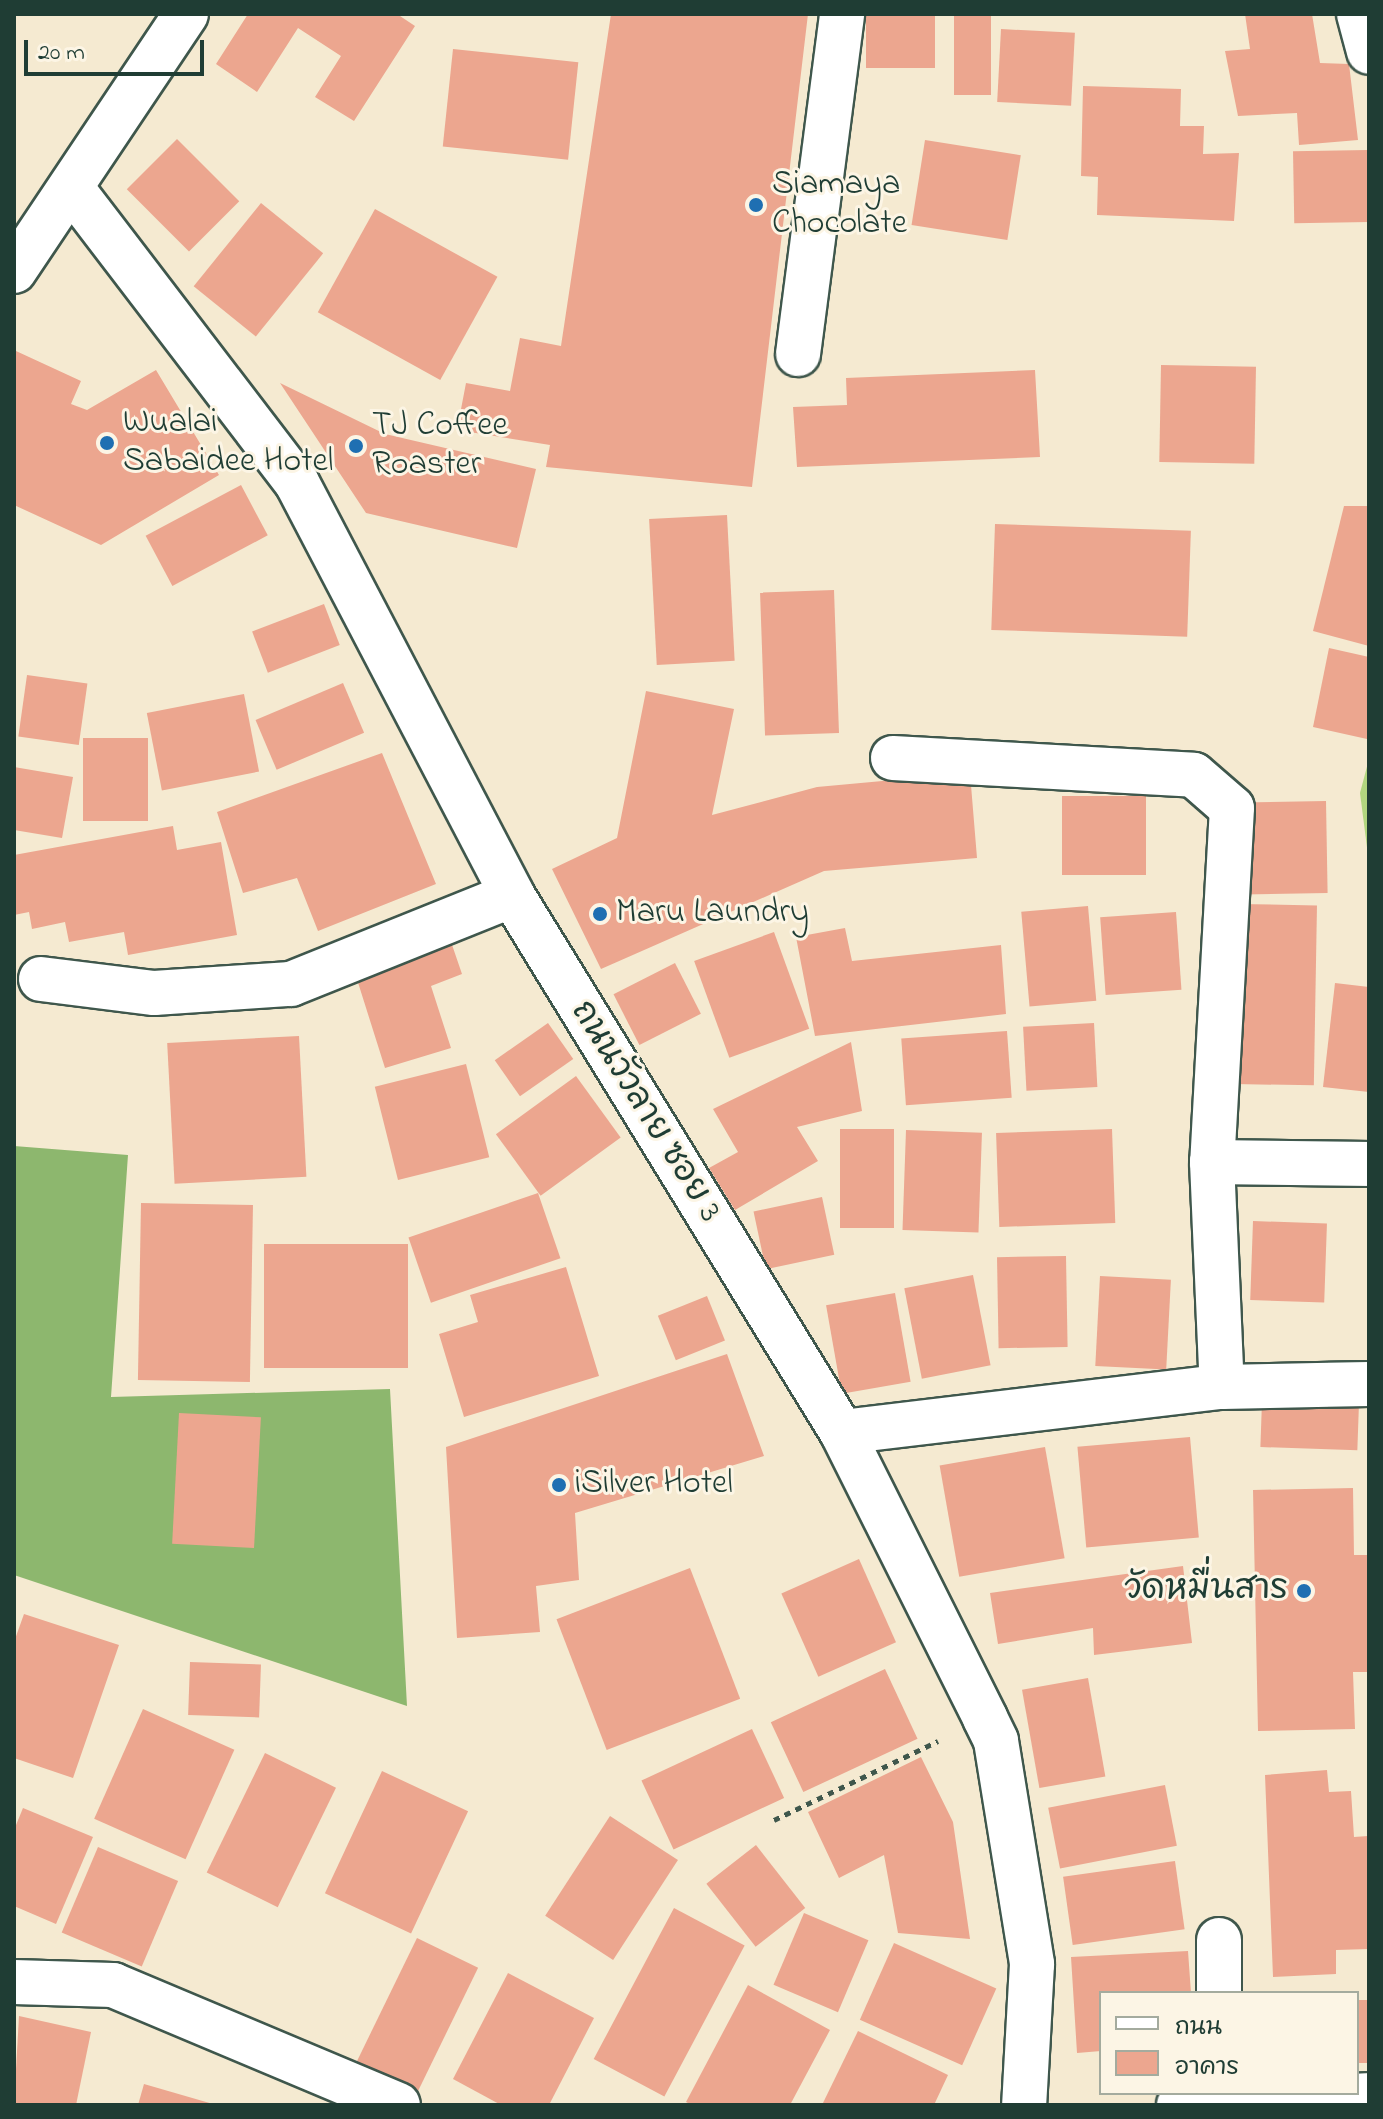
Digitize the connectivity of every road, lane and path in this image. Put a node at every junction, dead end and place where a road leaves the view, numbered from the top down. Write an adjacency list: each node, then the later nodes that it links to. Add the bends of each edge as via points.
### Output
1 (186, 14): 5 (street)
2 (842, 14): 7 (street)
3 (1359, 14): 4 (street)
4 (1369, 52)
5 (73, 190): 6 (street); 9 (street, ถนนวัวลาย ซอย 3, via 297,483)
6 (14, 271)
7 (798, 354)
8 (893, 758): 11 (street, via 1194,775 1232,808)
9 (512, 895): 10 (street, via 291,984 154,993); 15 (street, ถนนวัวลาย ซอย 3)
10 (41, 979)
11 (1212, 1162): 12 (street); 14 (street)
12 (1369, 1164)
13 (1369, 1384): 14 (street)
14 (1222, 1387): 15 (street)
15 (842, 1432): 16 (street, ถนนวัวลาย ซอย 3)
16 (985, 1718): 17 (path); 24 (street, ถนนวัวลาย ซอย 3, via 996,1741 1032,1964)
17 (774, 1820)
18 (1219, 1940): 20 (street)
19 (14, 1982): 23 (street, via 113,1985)
20 (1219, 1991)
21 (1369, 2095): 22 (street)
22 (1217, 2104): 25 (street)
23 (398, 2105)
24 (1024, 2105)
25 (1179, 2105)

